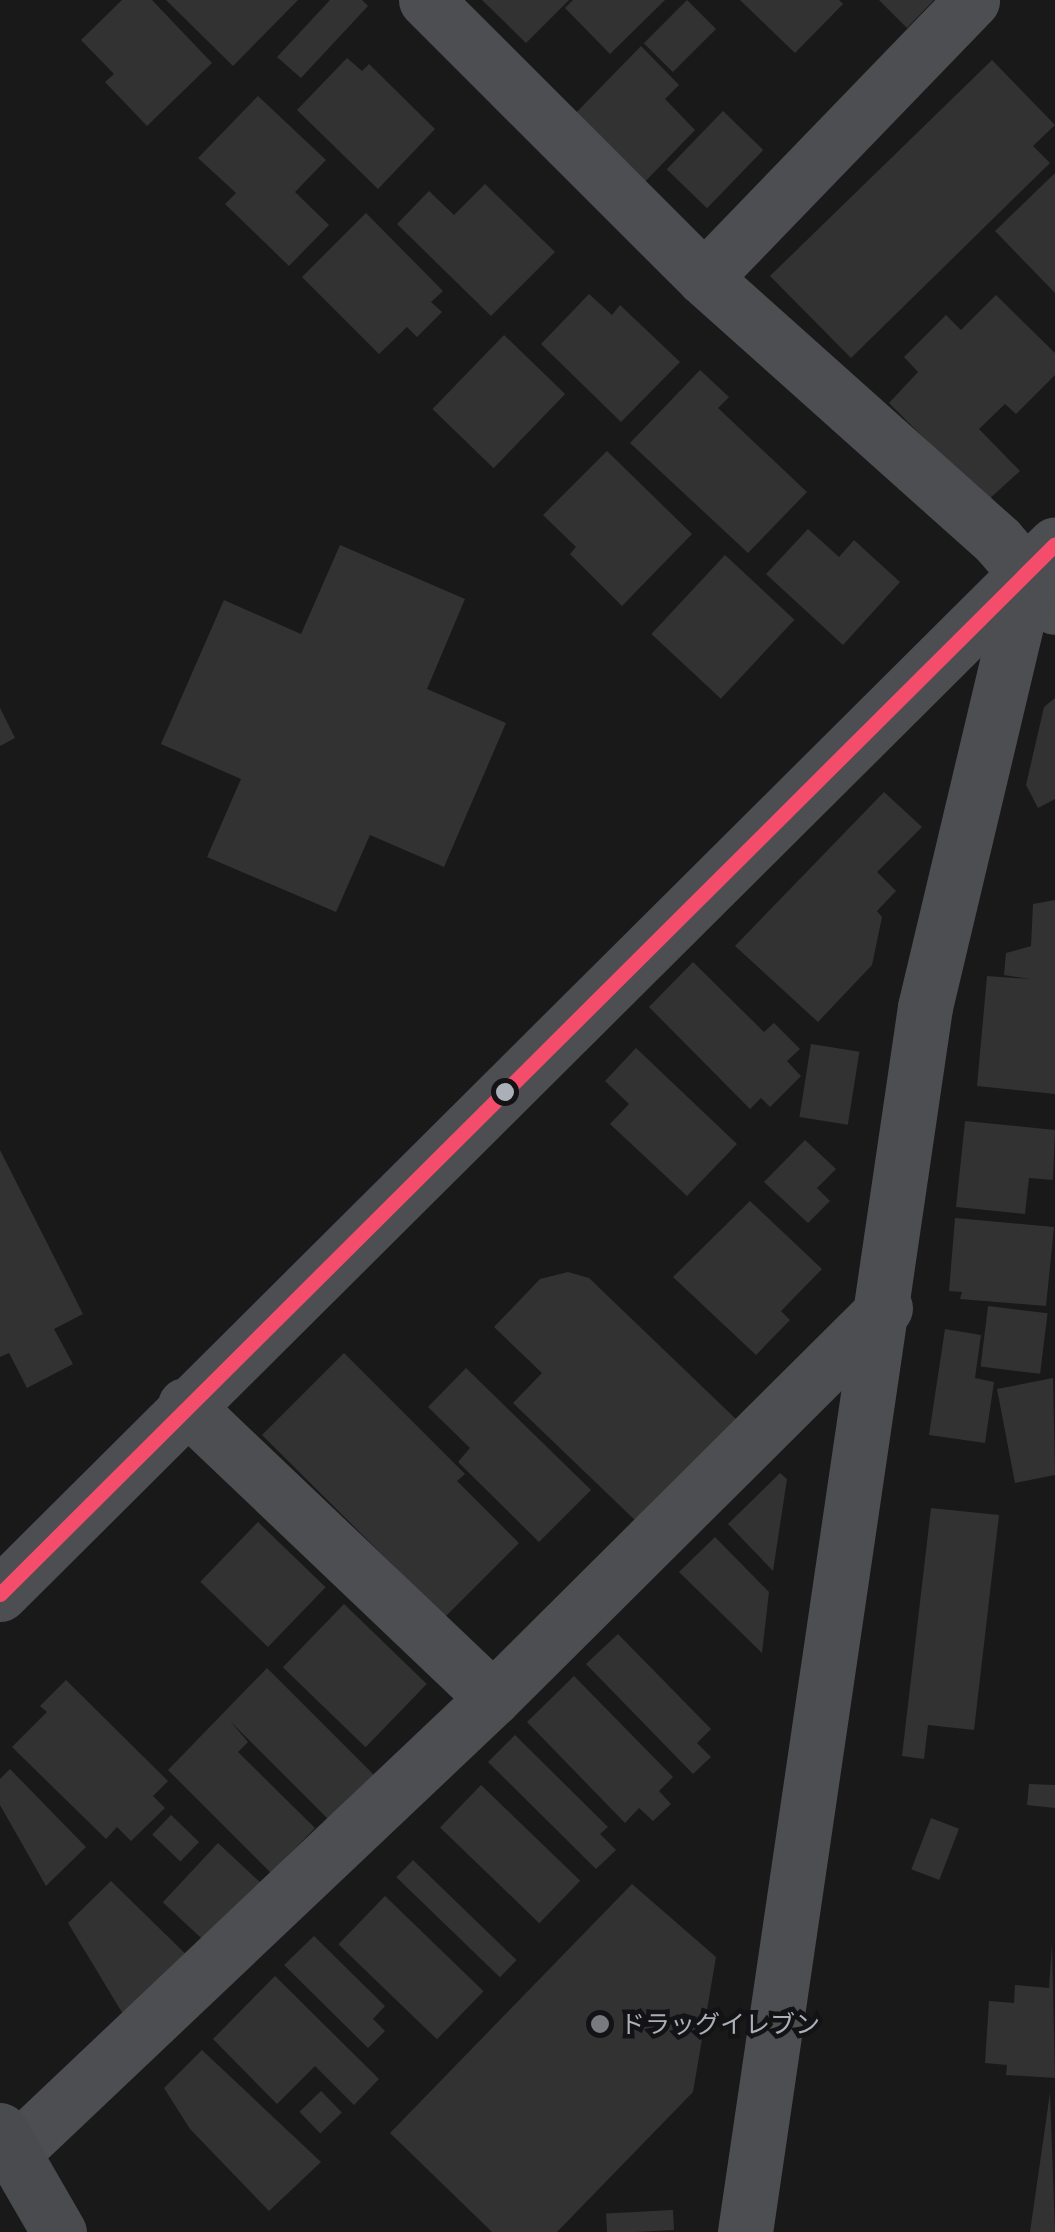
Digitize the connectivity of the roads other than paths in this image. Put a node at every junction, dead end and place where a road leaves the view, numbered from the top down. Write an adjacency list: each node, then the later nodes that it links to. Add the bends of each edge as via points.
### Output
1 (426, 0): 3 (street)
2 (972, 0): 3 (street)
3 (704, 278): 4 (street)
4 (1046, 574): 5 (street, via 925,1008); 6 (street)
5 (885, 1308): 8 (street); 12 (street)
6 (185, 1405): 7 (street); 8 (street)
7 (0, 1594)
8 (493, 1698): 9 (street)
9 (5, 2134): 10 (highway); 11 (street)
10 (59, 2232)
11 (68, 2232)
12 (745, 2232)

